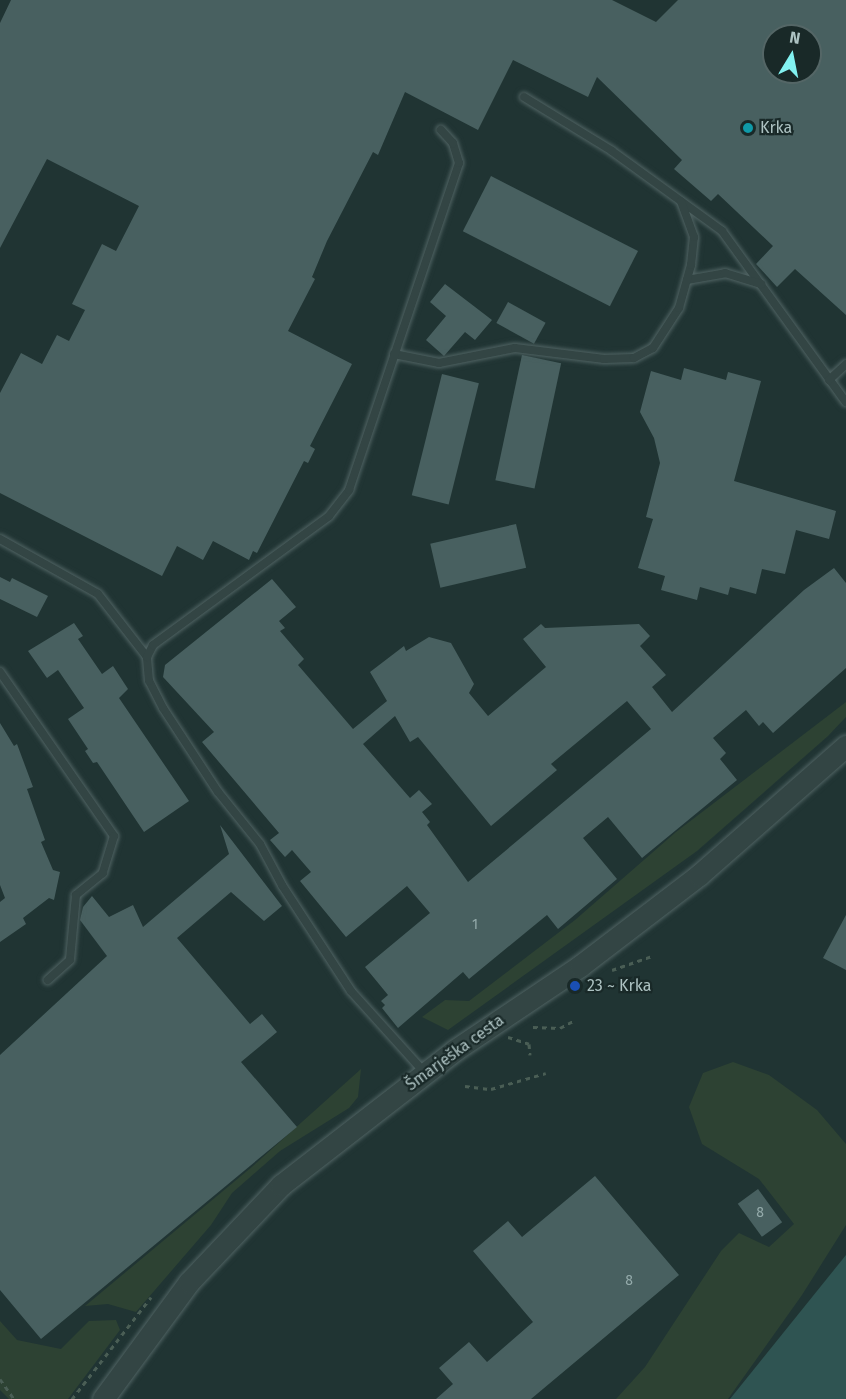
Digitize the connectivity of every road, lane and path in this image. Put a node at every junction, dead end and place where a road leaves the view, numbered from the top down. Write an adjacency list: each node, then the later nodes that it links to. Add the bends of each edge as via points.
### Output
1 (524, 97): 3 (lane, via 612,151)
2 (441, 130): 6 (lane, via 453,143 459,163)
3 (681, 200): 4 (lane, via 694,237); 5 (lane, via 722,231)
4 (687, 280): 5 (lane, via 725,273); 6 (lane, via 680,308 664,334 653,348 634,358 604,359 515,348 440,363)
5 (761, 284): 8 (lane)
6 (394, 354): 11 (lane, via 348,490 329,516 153,645)
7 (846, 364): 8 (lane)
8 (829, 380): 9 (lane)
9 (846, 402)
10 (0, 539): 11 (lane, via 98,594)
11 (147, 657): 21 (lane, via 149,681 163,708 218,792 260,844 351,991)
12 (0, 672): 16 (lane, via 114,836 103,873 76,895 70,960)
13 (846, 746): 21 (street, Šmarješka cesta, via 699,875 580,966)
14 (652, 956): 15 (path)
15 (612, 970)
16 (48, 980)
17 (574, 1020): 18 (path, via 560,1028)
18 (533, 1027)
19 (506, 1036): 20 (path, via 529,1044)
20 (530, 1054)
21 (425, 1073): 28 (street, Šmarješka cesta, via 281,1185 242,1223 155,1324)
22 (546, 1073): 23 (path, via 491,1089)
23 (465, 1086)
24 (153, 1295): 27 (path)
25 (0, 1379): 26 (path)
26 (14, 1399)
27 (72, 1399)
28 (103, 1399)

